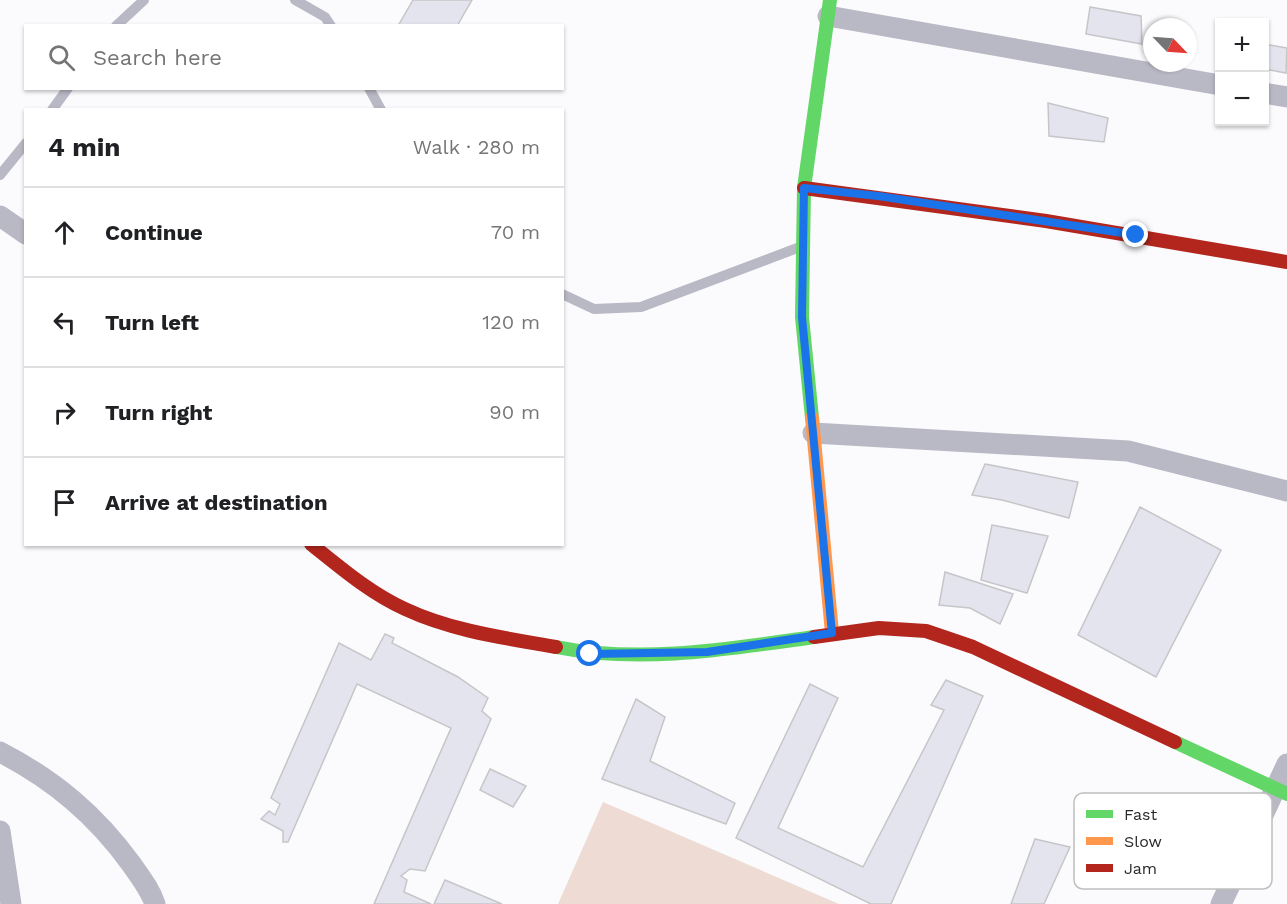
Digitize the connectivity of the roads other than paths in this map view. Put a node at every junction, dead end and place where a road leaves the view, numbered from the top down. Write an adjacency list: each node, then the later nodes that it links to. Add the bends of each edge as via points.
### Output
1 (144, 0): 4 (lane)
2 (295, 0): 5 (lane, via 326,17)
3 (829, 8): 6 (street); 15 (street)
4 (118, 24)
5 (330, 24)
6 (1215, 84)
7 (67, 90): 11 (lane)
8 (370, 90): 12 (lane)
9 (1269, 94): 10 (street)
10 (1287, 97)
11 (53, 108)
12 (380, 108)
13 (24, 145): 14 (lane)
14 (0, 175)
15 (804, 188): 18 (street); 19 (street, via 1006,214)
16 (0, 216): 17 (street)
17 (24, 233)
18 (803, 246): 20 (lane, via 641,307 594,309); 21 (street, via 802,317)
19 (1287, 262)
20 (564, 295)
21 (813, 433): 22 (street, via 1128,451); 24 (street)
22 (1287, 491)
23 (313, 546): 24 (street, via 358,582 405,609 469,631 590,654 707,652)
24 (832, 633): 27 (street, via 879,628 926,631 973,647)
25 (0, 752): 32 (street, via 35,770 72,797 113,839 151,892)
26 (1287, 764): 27 (street)
27 (1281, 791): 28 (street)
28 (1272, 808)
29 (0, 831): 31 (street)
30 (1229, 889): 33 (street)
31 (11, 904)
32 (155, 904)
33 (1221, 904)

